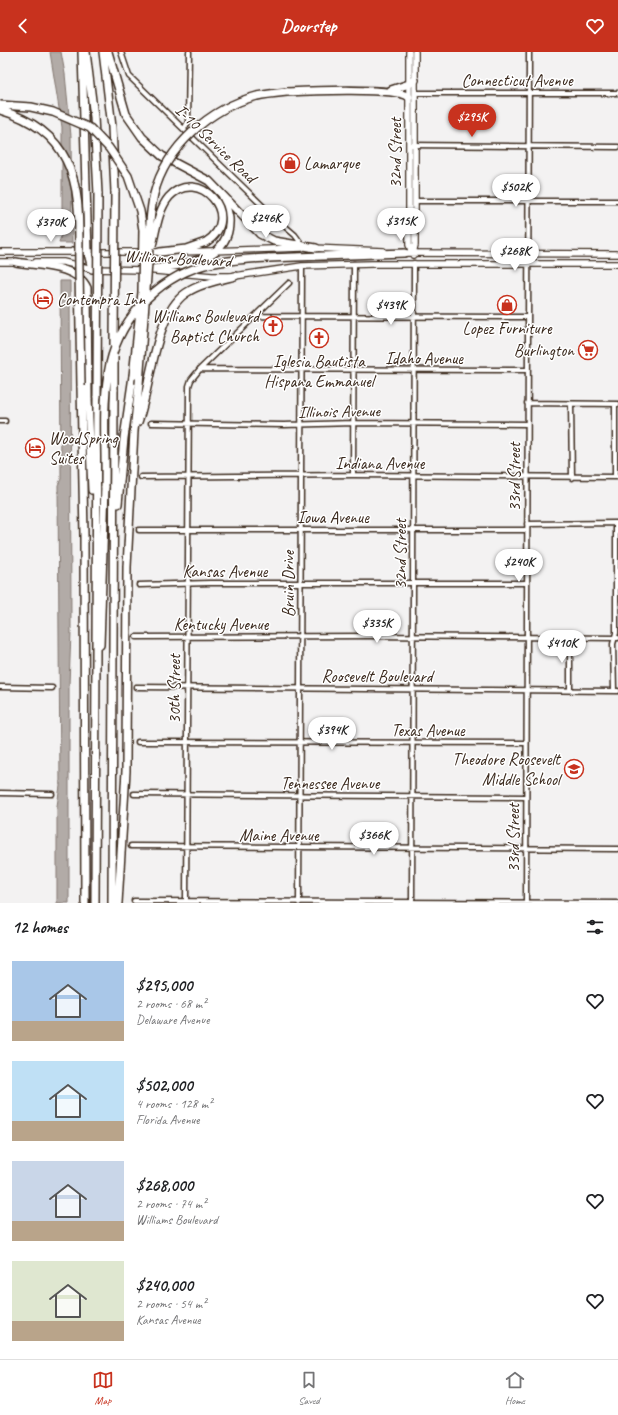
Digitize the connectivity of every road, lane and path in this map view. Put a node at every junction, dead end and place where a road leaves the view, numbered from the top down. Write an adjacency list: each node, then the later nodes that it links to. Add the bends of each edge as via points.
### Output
1 (82, 52): 26 (highway)
2 (86, 52): 84 (highway, bridge, via 94,117 98,194)
3 (103, 52): 85 (highway, bridge, via 112,127 115,192)
4 (108, 52): 22 (highway, via 126,114 142,137 162,156 208,181)
5 (121, 52): 17 (street, I-10 Service Road, via 129,76)
6 (189, 52): 17 (street, via 188,122)
7 (409, 52): 10 (main road, 32nd Street)
8 (415, 52): 10 (main road, 32nd Street)
9 (529, 52): 12 (street, 33rd Street)
10 (412, 82): 11 (highway, via 394,90); 14 (main road, 32nd Street)
11 (381, 91): 14 (highway); 38 (highway, bridge, via 286,92 257,96 222,110 182,142 162,173 154,194 149,223)
12 (529, 93): 13 (street, Connecticut Avenue); 14 (street, Connecticut Avenue); 19 (street, 33rd Street)
13 (618, 93)
14 (412, 95): 18 (main road, 32nd Street)
15 (0, 104): 85 (highway, bridge, via 54,112 90,128 109,148 128,176 140,211 143,230 142,292 124,438)
16 (0, 110): 130 (highway, bridge, via 24,118 42,131 63,154 77,195 84,536)
17 (184, 129): 27 (street, I-10 Service Road, via 295,235)
18 (412, 145): 19 (street); 21 (main road, 32nd Street)
19 (529, 147): 20 (street); 23 (street, 33rd Street)
20 (618, 147)
21 (412, 190): 24 (main road, 32nd Street); 35 (main road, 32nd Street, via 409,245)
22 (222, 195): 27 (highway, via 260,234 274,240); 29 (highway, via 229,224 226,238)
23 (528, 200): 24 (street); 25 (street); 36 (street, 33rd Street)
24 (415, 201): 35 (main road, 32nd Street)
25 (618, 201)
26 (88, 228): 30 (highway, via 84,245); 33 (highway)
27 (303, 246): 28 (highway)
28 (316, 248): 29 (main road, Williams Boulevard); 34 (main road, Williams Boulevard)
29 (216, 250): 32 (main road, Williams Boulevard); 47 (highway, via 199,261)
30 (74, 251): 31 (main road, Williams Boulevard); 33 (main road, Williams Boulevard)
31 (0, 252)
32 (160, 252): 33 (main road, Williams Boulevard); 38 (highway, bridge, via 186,249 206,242 218,230 221,217 219,207 205,190 182,190 164,204)
33 (88, 253): 46 (highway)
34 (404, 253): 35 (main road, Williams Boulevard); 112 (highway, bridge, via 241,259 198,267 160,287 134,312 116,343 106,392 106,486)
35 (413, 254): 36 (main road, Williams Boulevard); 42 (main road, 32nd Street)
36 (528, 254): 37 (main road, Williams Boulevard); 44 (street, 33rd Street)
37 (618, 254)
38 (149, 258): 69 (highway, bridge)
39 (0, 262): 40 (main road, Williams Boulevard)
40 (16, 262): 46 (main road, Williams Boulevard, via 63,262); 84 (highway, via 71,272 84,280 87,288 88,400)
41 (618, 262): 44 (main road, Williams Boulevard)
42 (414, 263): 43 (main road, Williams Boulevard); 44 (main road, Williams Boulevard); 54 (street, 32nd Street)
43 (354, 264): 45 (main road, Williams Boulevard); 53 (street)
44 (528, 264): 51 (street, 33rd Street)
45 (302, 266): 48 (main road, Williams Boulevard); 52 (street, Bruin Drive)
46 (92, 269): 47 (main road, Williams Boulevard)
47 (144, 270): 48 (main road, Williams Boulevard)
48 (235, 276): 69 (highway, via 194,289 185,294 173,307 162,327 147,392)
49 (289, 283): 50 (street)
50 (254, 316): 52 (street); 55 (street)
51 (528, 317): 54 (street); 57 (street, 33rd Street)
52 (302, 318): 53 (street); 56 (street, Bruin Drive)
53 (354, 318): 54 (street); 58 (street)
54 (414, 318): 59 (street, 32nd Street)
55 (200, 369): 56 (street, Idaho Avenue); 64 (street, via 189,386)
56 (302, 370): 58 (street, Idaho Avenue); 67 (street, Bruin Drive)
57 (528, 370): 59 (street, Idaho Avenue); 60 (street, 33rd Street)
58 (354, 371): 59 (street, Idaho Avenue); 65 (street)
59 (414, 371): 66 (street, 32nd Street)
60 (527, 403): 61 (street); 68 (street, 33rd Street)
61 (571, 404): 62 (street); 77 (street)
62 (616, 404): 76 (street)
63 (151, 422): 64 (street, Illinois Avenue)
64 (188, 423): 67 (street, Illinois Avenue); 74 (street)
65 (353, 423): 66 (street, Illinois Avenue); 67 (street, Illinois Avenue); 70 (street)
66 (414, 423): 68 (street, Illinois Avenue); 72 (street, 32nd Street)
67 (302, 424): 71 (street, Bruin Drive)
68 (527, 424): 75 (street, 33rd Street)
69 (134, 432): 133 (highway, via 127,567 126,771)
70 (353, 475): 71 (street, Indiana Avenue); 72 (street, Indiana Avenue)
71 (301, 476): 74 (street, Indiana Avenue); 80 (street, Bruin Drive)
72 (414, 476): 75 (street, Indiana Avenue); 83 (street, 32nd Street)
73 (141, 477): 74 (street, Indiana Avenue)
74 (188, 477): 82 (street, 30th Street)
75 (527, 477): 77 (street, Indiana Avenue); 78 (street, 33rd Street)
76 (616, 477): 77 (street, Indiana Avenue)
77 (572, 478)
78 (527, 524): 81 (street, 33rd Street); 97 (street, via 616,523)
79 (139, 530): 82 (street, Iowa Avenue)
80 (301, 530): 82 (street, Iowa Avenue); 83 (street, Iowa Avenue); 88 (street, Bruin Drive)
81 (527, 530): 83 (street, Iowa Avenue); 87 (street, 33rd Street)
82 (188, 531): 86 (street, 30th Street)
83 (414, 531): 89 (street, 32nd Street)
84 (96, 536): 112 (highway)
85 (114, 554): 132 (highway)
86 (188, 583): 88 (street, Kansas Avenue); 90 (street, Kansas Avenue); 94 (street, 30th Street)
87 (527, 583): 89 (street, Kansas Avenue); 95 (street, 33rd Street)
88 (300, 584): 89 (street, Kansas Avenue); 91 (street, Bruin Drive)
89 (414, 584): 92 (street, 32nd Street)
90 (139, 585)
91 (300, 636): 92 (street, Kentucky Avenue); 94 (street, Kentucky Avenue); 102 (street, Bruin Drive)
92 (413, 636): 95 (street, Kentucky Avenue); 103 (street, 32nd Street)
93 (136, 637): 94 (street, Kentucky Avenue)
94 (188, 637): 101 (street, 30th Street)
95 (527, 637): 96 (street, Kentucky Avenue); 104 (street, 33rd Street)
96 (570, 638): 97 (street, Kentucky Avenue); 105 (street)
97 (617, 638): 106 (street, via 613,644)
98 (0, 687): 100 (street)
99 (136, 687): 101 (street, Roosevelt Boulevard)
100 (52, 688)
101 (187, 688): 102 (street, Roosevelt Boulevard); 108 (street, 30th Street)
102 (300, 688): 103 (street, Roosevelt Boulevard); 109 (street, Bruin Drive)
103 (413, 689): 104 (street, Roosevelt Boulevard); 110 (street, 32nd Street)
104 (527, 690): 105 (street, Roosevelt Boulevard); 111 (street, 33rd Street)
105 (570, 690): 106 (street, Roosevelt Boulevard)
106 (616, 691)
107 (138, 742): 108 (street, Texas Avenue)
108 (187, 742): 109 (street, Texas Avenue); 116 (street, 30th Street)
109 (300, 742): 110 (street, Texas Avenue); 117 (street, Bruin Drive)
110 (413, 743): 111 (street, Texas Avenue); 118 (street, 32nd Street)
111 (526, 743): 119 (street, 33rd Street)
112 (96, 788): 131 (highway)
113 (0, 794): 114 (street)
114 (52, 794)
115 (134, 794): 116 (street, Tennessee Avenue)
116 (187, 795): 117 (street, Tennessee Avenue); 121 (street, 30th Street)
117 (300, 796): 118 (street, Tennessee Avenue); 122 (street, Bruin Drive)
118 (413, 796): 119 (street, Tennessee Avenue); 123 (street, 32nd Street)
119 (525, 797): 124 (street, 33rd Street)
120 (131, 846): 121 (street, Maine Avenue)
121 (187, 848): 122 (street, Maine Avenue); 127 (street, 30th Street)
122 (300, 848): 123 (street, Maine Avenue); 128 (street, Bruin Drive)
123 (412, 848): 124 (street, Maine Avenue); 129 (street, 32nd Street)
124 (526, 849): 125 (street, Maine Avenue); 134 (street, 33rd Street)
125 (618, 849)
126 (134, 901): 127 (street)
127 (186, 901): 128 (street)
128 (300, 902): 129 (street)
129 (412, 902): 134 (street)
130 (85, 903)
131 (95, 903)
132 (112, 903)
133 (118, 903)
134 (526, 903): 135 (street)
135 (618, 903)

